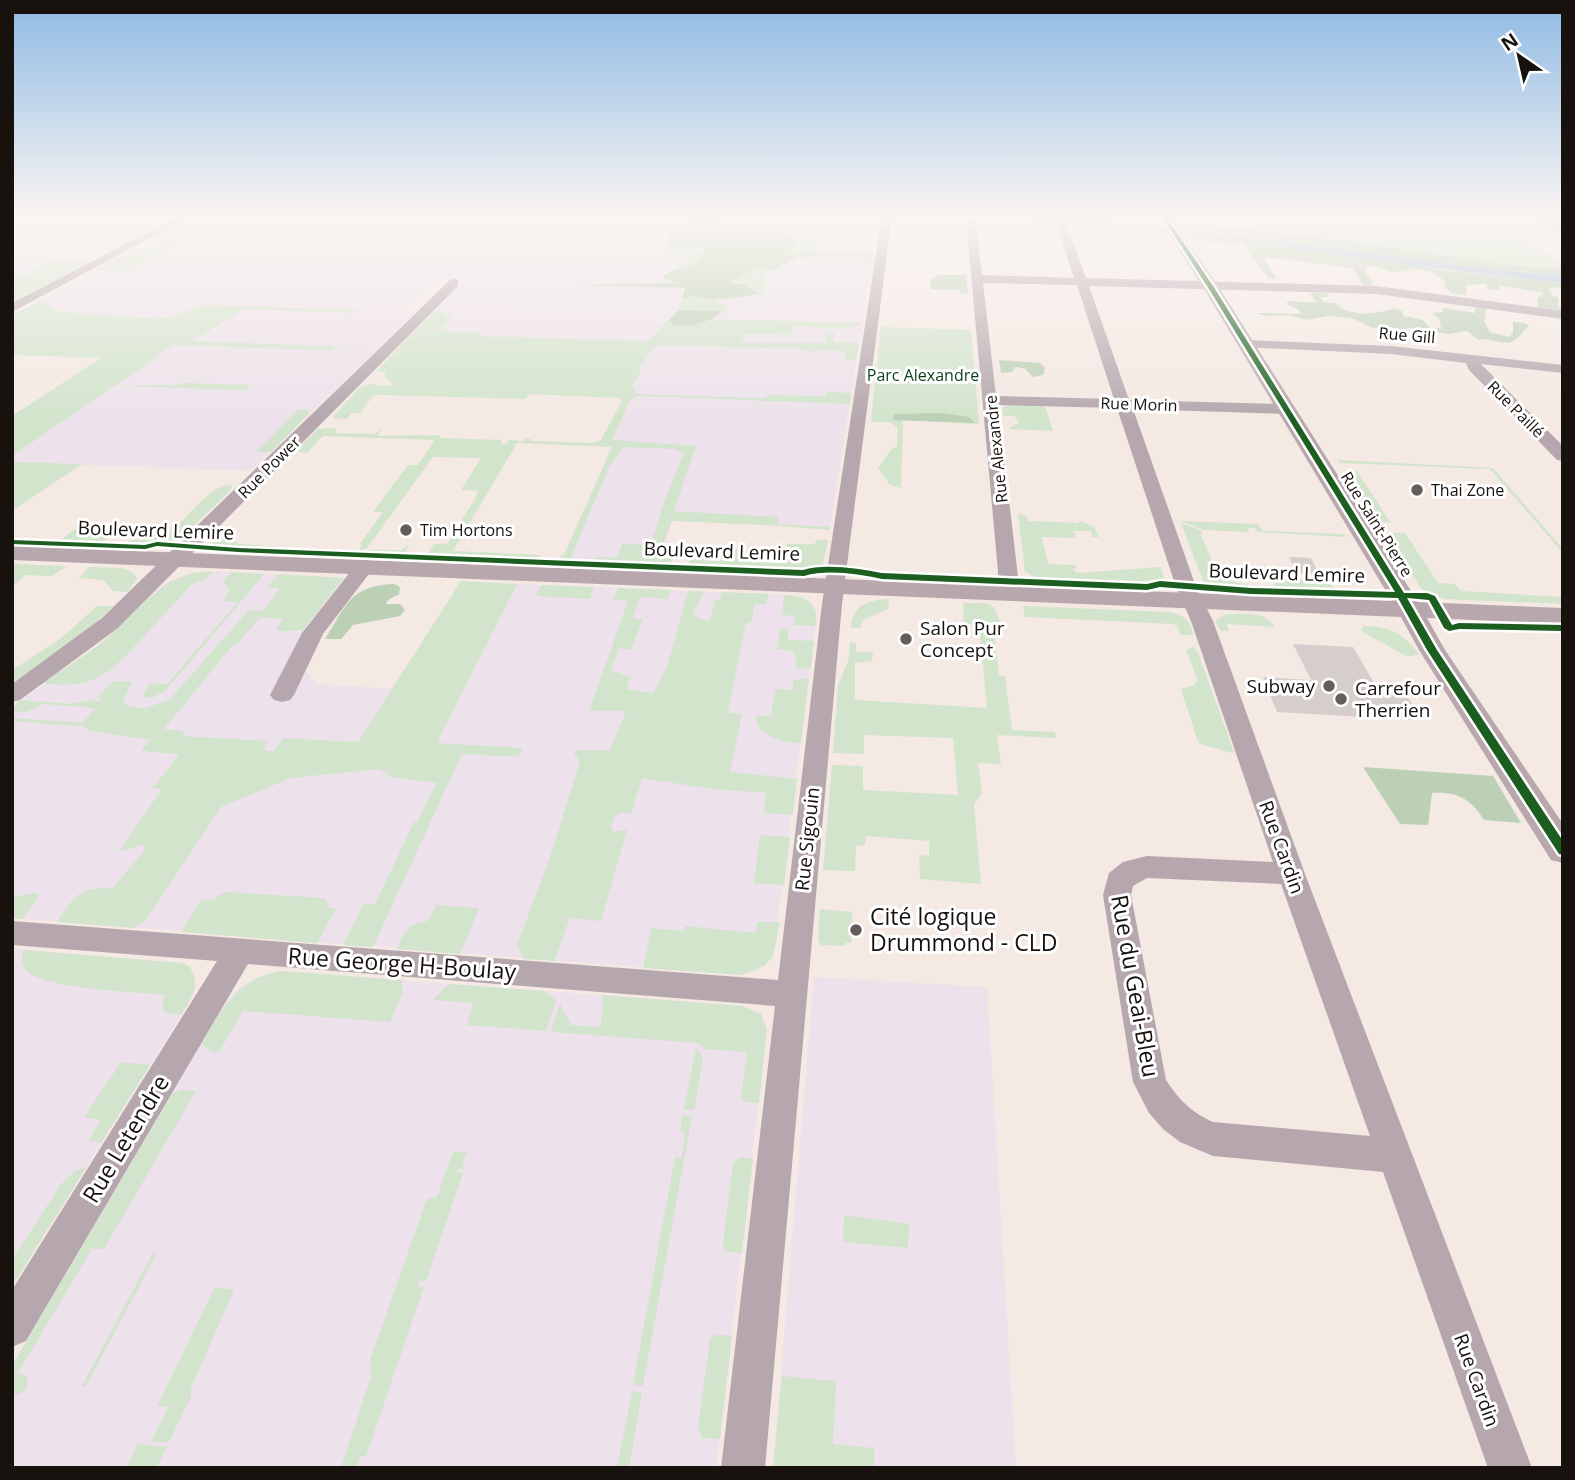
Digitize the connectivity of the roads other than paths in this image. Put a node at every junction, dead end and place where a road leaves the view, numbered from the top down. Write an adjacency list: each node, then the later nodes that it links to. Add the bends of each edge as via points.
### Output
1 (57, 284): 8 (street)
2 (452, 284): 18 (street, Rue Power)
3 (878, 284): 20 (street, Rue Sigouin)
4 (978, 284): 13 (street, Rue Alexandre)
5 (1083, 284): 14 (street, Rue Cardin)
6 (1209, 284): 10 (main road, Rue Saint-Pierre)
7 (1211, 284): 9 (street, via 1387,291)
8 (12, 308)
9 (1563, 315)
10 (1247, 344): 11 (street, Rue Gill, via 1378,349); 15 (main road, Rue Saint-Pierre)
11 (1472, 359): 12 (street, Rue Gill); 16 (street, Rue Paillé, via 1474,367)
12 (1563, 369)
13 (991, 400): 14 (street, Rue Morin); 21 (street, Rue Alexandre)
14 (1125, 404): 15 (street, Rue Morin); 22 (street, Rue Cardin)
15 (1286, 409): 23 (main road, Rue Saint-Pierre)
16 (1563, 456)
17 (12, 553): 18 (main road, Boulevard Lemire)
18 (175, 560): 19 (main road, Boulevard Lemire); 25 (street, Rue Power, via 96,635)
19 (365, 566): 20 (main road, Boulevard Lemire); 26 (street, via 313,633)
20 (835, 587): 21 (main road, Boulevard Lemire); 31 (street, Rue Sigouin)
21 (1010, 594): 22 (main road, Boulevard Lemire)
22 (1193, 601): 23 (main road, Boulevard Lemire); 28 (street, Rue Cardin)
23 (1409, 609): 24 (main road, Boulevard Lemire); 27 (main road, Rue Saint-Pierre)
24 (1563, 616)
25 (12, 695)
26 (282, 695)
27 (1563, 851)
28 (1291, 874): 32 (street, Rue Cardin); 32 (street, Rue du Geai-Bleu, via 1147,867 1133,870 1119,881 1117,892 1150,1082 1169,1114 1203,1135)
29 (12, 933): 30 (street, Rue George H-Boulay)
30 (240, 952): 31 (street, Rue George H-Boulay); 33 (street, Rue Letendre)
31 (792, 994): 34 (street, Rue Sigouin)
32 (1395, 1156): 35 (street, Rue Cardin)
33 (12, 1327)
34 (743, 1468)
35 (1510, 1468)

